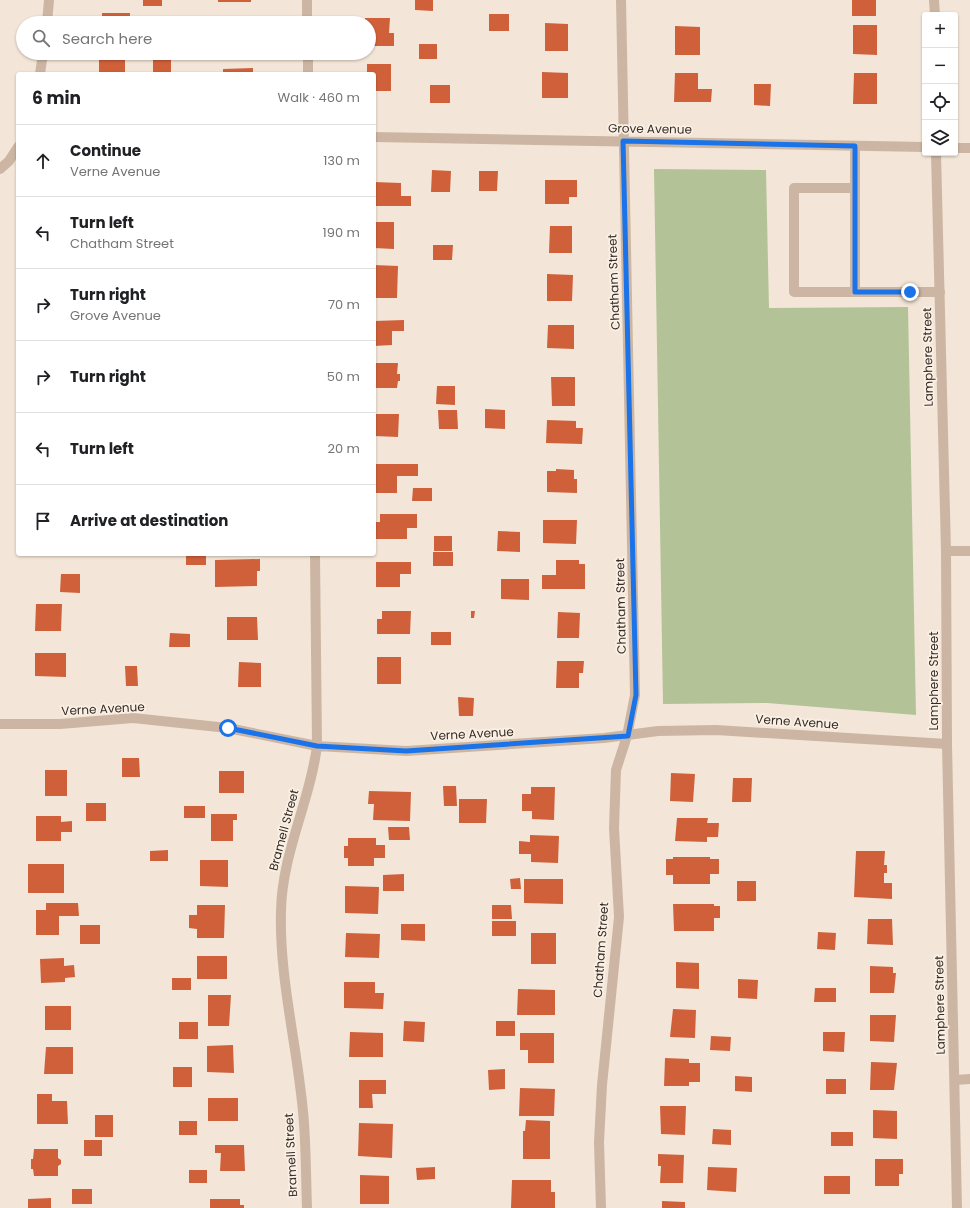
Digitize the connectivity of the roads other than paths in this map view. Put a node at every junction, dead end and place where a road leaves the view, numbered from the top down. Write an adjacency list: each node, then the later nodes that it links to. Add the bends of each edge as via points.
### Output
1 (49, 0): 6 (street)
2 (307, 0): 7 (street)
3 (621, 0): 13 (street, Chatham Street)
4 (934, 0): 5 (street)
5 (935, 12)
6 (48, 16)
7 (307, 16)
8 (42, 60): 10 (street)
9 (308, 60): 11 (street)
10 (40, 72)
11 (308, 72)
12 (376, 137): 13 (street, Grove Avenue)
13 (623, 141): 14 (street, Grove Avenue); 28 (street, Chatham Street, via 636,695)
14 (855, 146): 15 (street, Grove Avenue); 21 (street)
15 (922, 147)
16 (958, 148): 17 (street)
17 (970, 148)
18 (16, 150): 20 (street)
19 (936, 156): 23 (street, Lamphere Street)
20 (0, 169)
21 (855, 188): 22 (street); 22 (street, via 794,188 794,292)
22 (855, 292): 23 (street)
23 (940, 292): 24 (street, Lamphere Street)
24 (946, 551): 25 (street); 29 (street, Lamphere Street)
25 (970, 552)
26 (315, 556): 30 (street, Bramell Street)
27 (0, 724): 30 (street, Verne Avenue, via 60,724 133,718 228,728)
28 (628, 736): 29 (street, Verne Avenue, via 658,731 716,730); 30 (street, Verne Avenue, via 406,751); 34 (street, Chatham Street, via 616,770 614,803 619,917 602,1085 599,1142)
29 (947, 744): 32 (street, Lamphere Street)
30 (317, 746): 33 (street, Bramell Street, via 315,767 287,864 281,909 283,965 304,1123)
31 (970, 1079): 32 (street)
32 (955, 1080): 35 (street, Lamphere Street)
33 (307, 1208)
34 (601, 1208)
35 (957, 1208)

